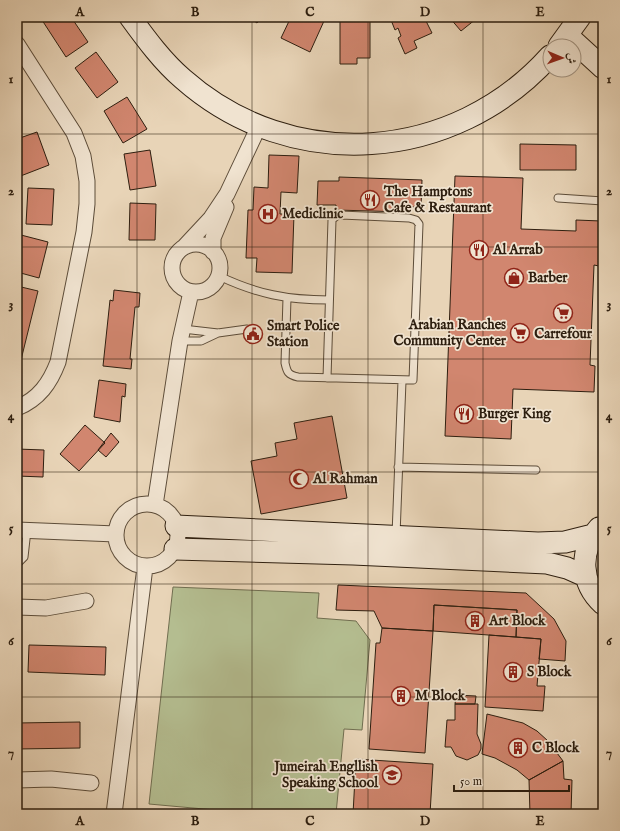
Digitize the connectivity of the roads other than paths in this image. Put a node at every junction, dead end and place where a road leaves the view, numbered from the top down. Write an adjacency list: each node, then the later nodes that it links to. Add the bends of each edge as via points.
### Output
1 (130, 17): 8 (main road, via 145,38 183,79 228,111)
2 (580, 17): 3 (main road)
3 (565, 38)
4 (17, 44): 23 (street, via 74,133 83,156 88,204 58,362 51,380 39,394)
5 (582, 54): 7 (main road)
6 (542, 65): 8 (main road, via 505,98 474,116 435,132 397,142 341,144 313,141)
7 (603, 68)
8 (259, 126): 9 (street)
9 (228, 194): 12 (street, via 211,218); 13 (street, via 226,207 214,238)
10 (558, 198): 11 (lane)
11 (603, 200)
12 (182, 249): 13 (street, via 195,244); 15 (street, via 174,260 173,273 179,285)
13 (213, 252): 14 (street, via 219,263)
14 (219, 276): 15 (street, via 211,287); 16 (lane, via 264,294)
15 (191, 292): 20 (street)
16 (288, 298): 17 (lane); 21 (lane, via 285,363 287,372 298,378)
17 (329, 300): 21 (lane); 22 (lane, via 331,225 336,216 416,220 419,229 414,376 412,381)
18 (247, 329): 19 (lane)
19 (218, 333): 20 (lane); 20 (lane, via 200,341)
20 (182, 335): 26 (street)
21 (327, 378): 22 (lane)
22 (402, 381): 24 (lane)
23 (17, 408)
24 (398, 467): 25 (lane); 31 (lane)
25 (536, 470)
26 (155, 505): 27 (street, via 172,516); 30 (street, via 144,504 129,511 118,523)
27 (176, 526): 31 (main road); 32 (street, via 178,533)
28 (22, 530): 30 (street); 33 (lane, via 24,557)
29 (598, 530): 31 (main road, via 565,542 547,544); 35 (main road, via 585,555)
30 (116, 534): 34 (street, via 117,544 128,560)
31 (396, 535)
32 (175, 549): 34 (street, via 163,562); 35 (main road, via 547,563)
33 (17, 564)
34 (145, 566): 41 (street)
35 (585, 576): 37 (main road, via 592,593)
36 (86, 601): 38 (street, via 46,608)
37 (603, 604)
38 (17, 607)
39 (17, 780): 40 (street, via 51,779)
40 (92, 783)
41 (114, 814)

